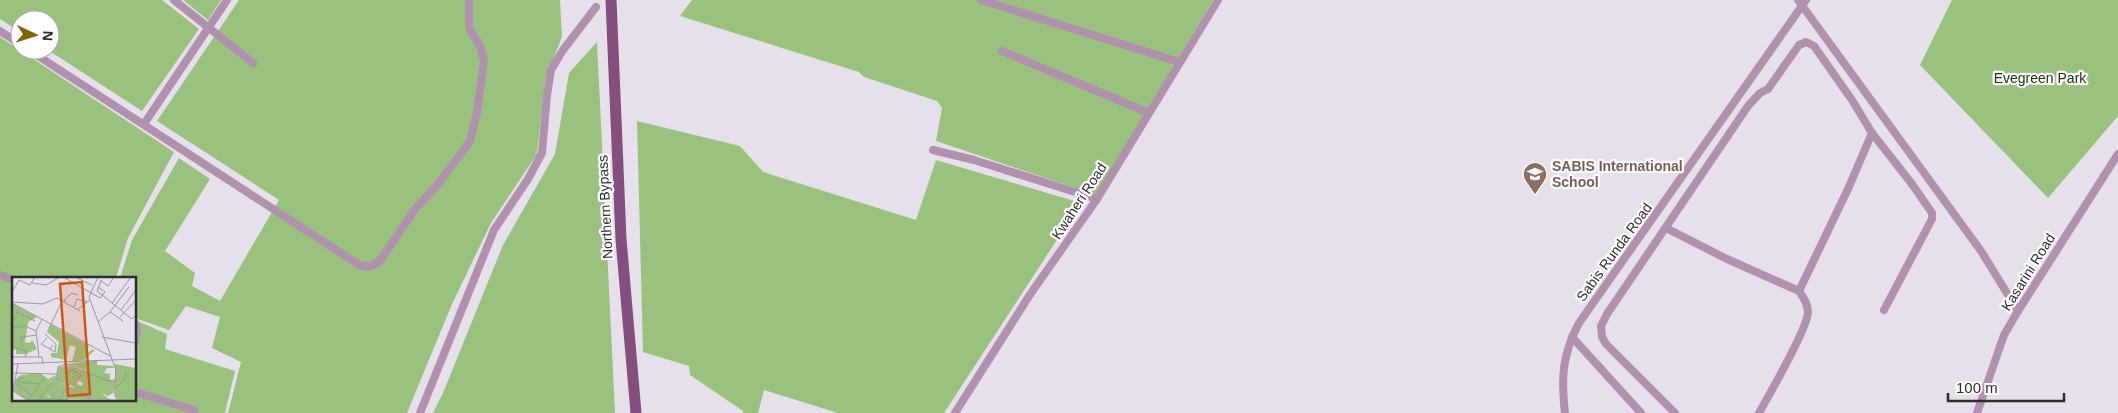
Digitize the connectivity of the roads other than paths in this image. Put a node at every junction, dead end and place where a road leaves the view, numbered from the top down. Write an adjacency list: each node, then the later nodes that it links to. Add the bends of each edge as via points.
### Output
1 (174, 0): 9 (street)
2 (227, 0): 9 (street)
3 (469, 0): 15 (street, via 469,28 484,60 470,141 415,209 380,261 369,267 359,265)
4 (981, 0): 12 (street)
5 (1218, 0): 12 (street, Kwaheri Road)
6 (1802, 2): 25 (street, via 1982,251); 26 (street, Sabis Runda Road, via 1595,299)
7 (595, 4): 8 (street); 30 (street, via 551,70 542,152 494,230)
8 (611, 4): 29 (main road, Northern Bypass, via 621,239)
9 (209, 29): 13 (street); 15 (street)
10 (1002, 51): 14 (street)
11 (45, 60): 15 (street)
12 (1179, 62): 14 (street, Kwaheri Road)
13 (253, 63)
14 (1149, 113): 19 (street, Kwaheri Road)
15 (144, 124)
16 (1872, 133): 20 (street, via 1814,46 1810,42 1803,43 1768,89 1748,106); 23 (street); 24 (street, via 1912,184 1932,216)
17 (933, 150): 19 (street)
18 (2118, 154): 25 (street, Kasarini Road)
19 (1097, 199): 31 (street, Kwaheri Road, via 1029,296)
20 (1666, 228): 23 (street); 34 (street, via 1600,326 1606,344)
21 (0, 275): 22 (street)
22 (12, 279)
23 (1799, 290): 35 (street, via 1806,302 1807,319)
24 (1884, 310)
25 (2018, 311): 36 (street, Kasarini Road, via 2004,335)
26 (1572, 337): 32 (street, Sabis Runda Road, via 1562,374); 33 (street)
27 (136, 392): 28 (street)
28 (194, 410)
29 (636, 411)
30 (420, 413)
31 (955, 413)
32 (1565, 413)
33 (1641, 413)
34 (1676, 413)
35 (1759, 413)
36 (1977, 413)

